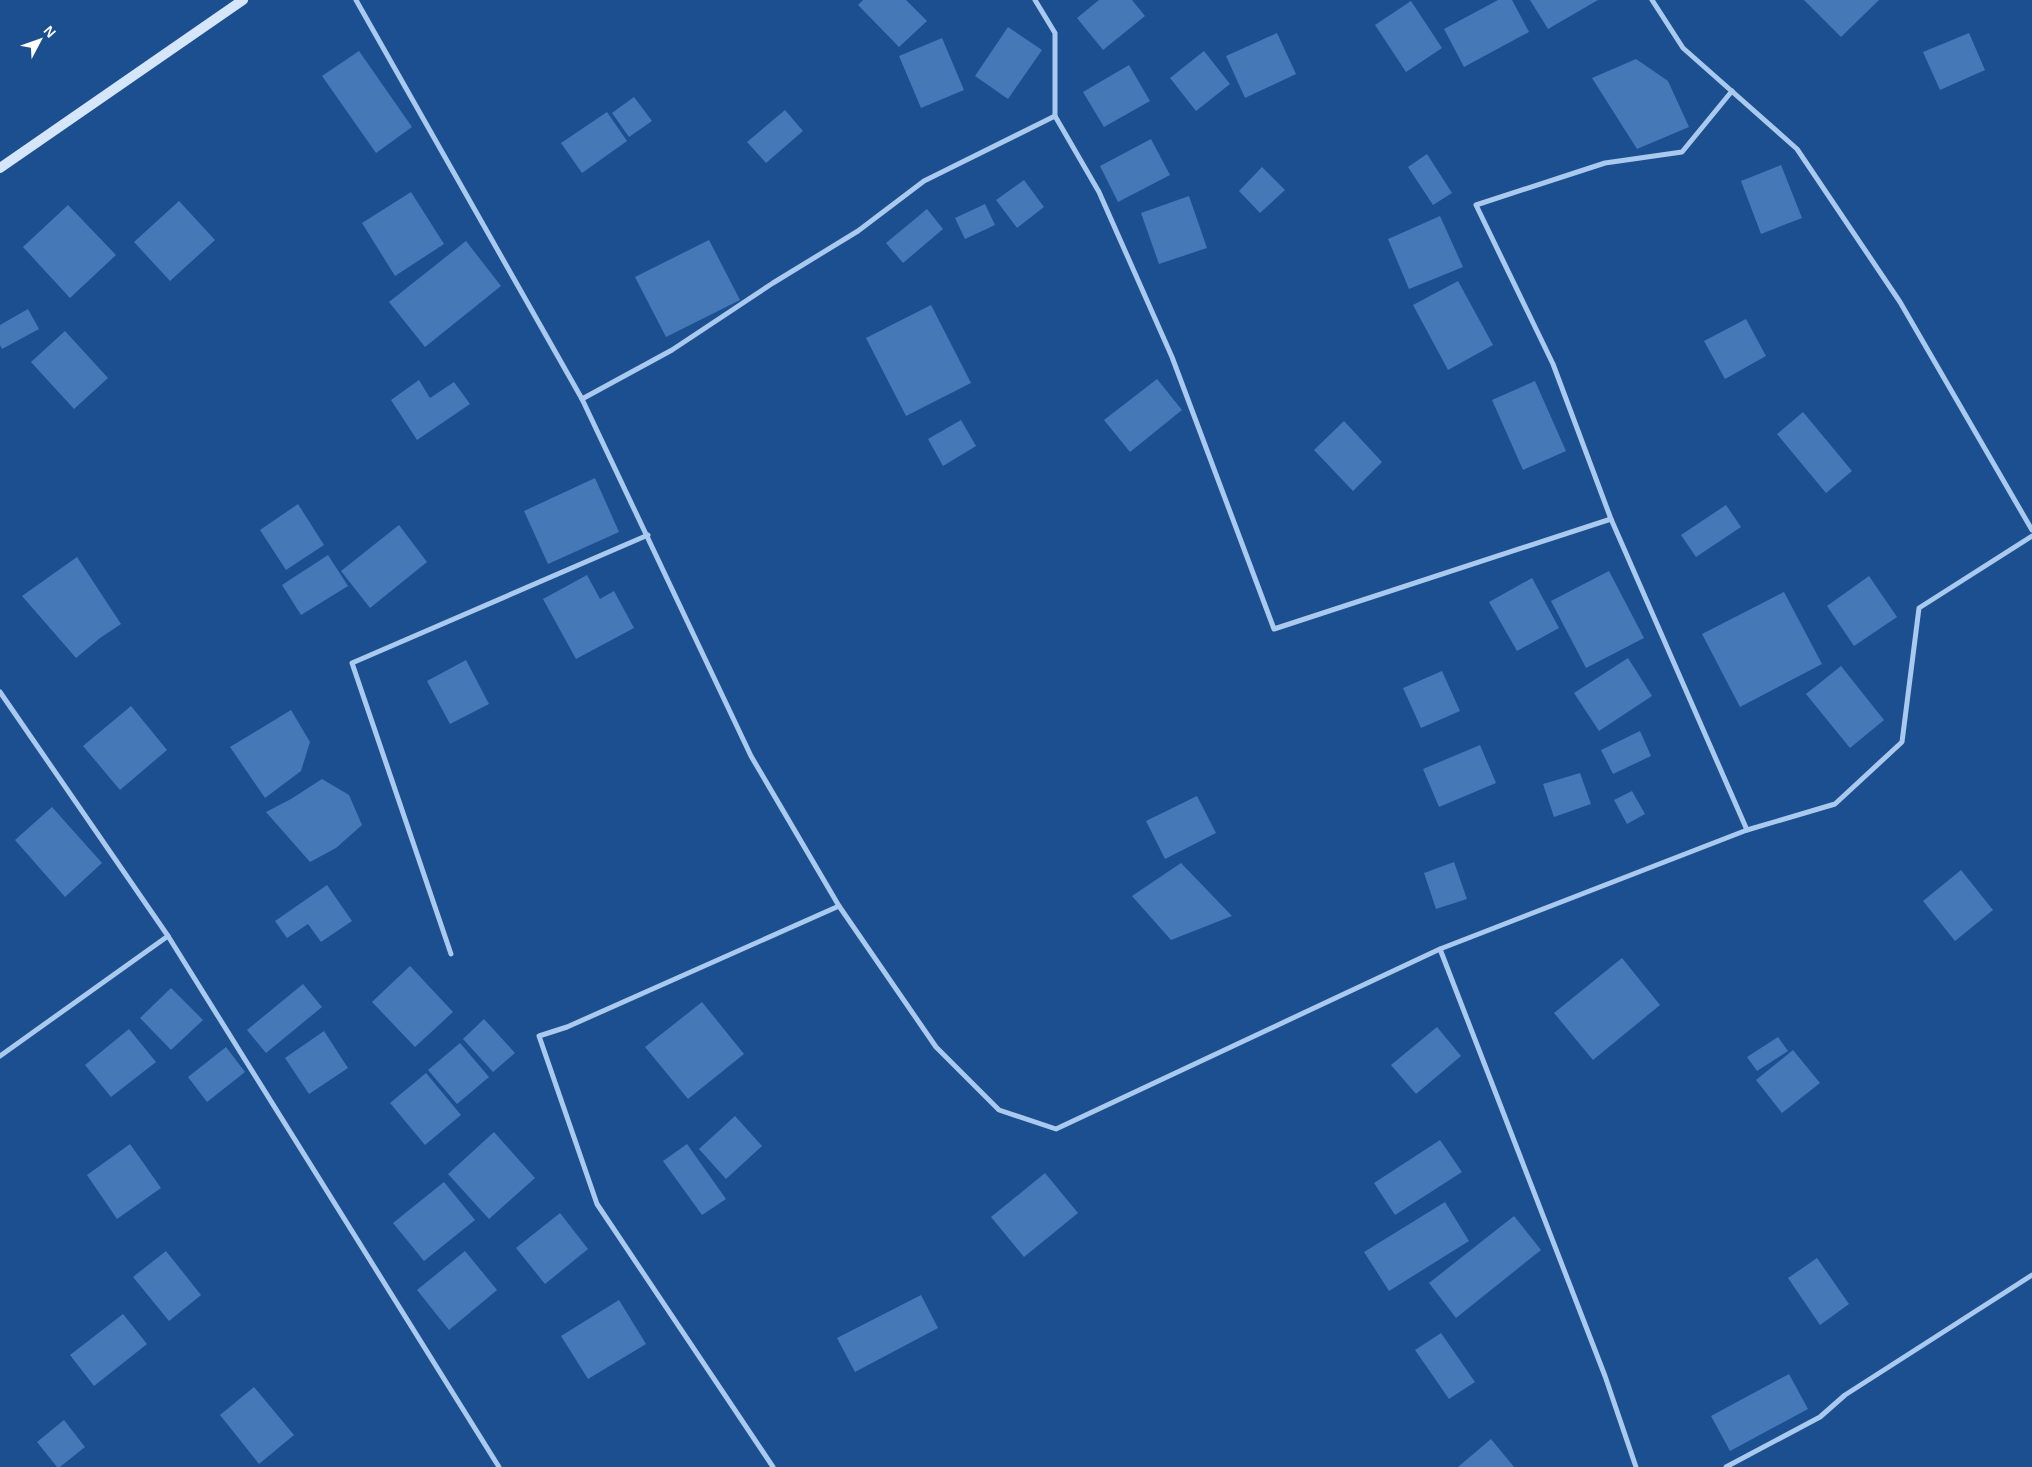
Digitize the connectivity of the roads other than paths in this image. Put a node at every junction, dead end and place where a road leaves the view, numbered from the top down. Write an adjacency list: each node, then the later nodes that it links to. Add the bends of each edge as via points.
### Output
1 (243, 0): 7 (main road)
2 (356, 0): 8 (street)
3 (1035, 0): 6 (street, via 1055,33)
4 (1652, 0): 5 (street, via 1683,48)
5 (1732, 91): 9 (street, via 1682,152 1605,163 1476,205 1553,364); 10 (street, via 1803,158 1900,302)
6 (1055, 116): 8 (street, via 924,181 858,231 672,350); 9 (street, via 1099,192 1172,357 1274,629)
7 (0, 168)
8 (582, 398): 11 (street)
9 (1611, 519): 14 (street)
10 (2032, 530)
11 (648, 535): 15 (street, via 752,756); 18 (street, via 352,663)
12 (2032, 536): 14 (street, via 1919,608 1902,742 1834,804)
13 (0, 692): 16 (street)
14 (1747, 830): 17 (street)
15 (839, 906): 17 (street, via 936,1047 998,1110 1056,1129); 22 (street, via 567,1027 539,1036 597,1204)
16 (168, 936): 19 (street); 21 (street)
17 (1440, 949): 23 (street, via 1605,1376)
18 (451, 954)
19 (0, 1056)
20 (2032, 1275): 24 (street, via 1845,1395 1820,1417)
21 (499, 1467)
22 (772, 1467)
23 (1636, 1467)
24 (1726, 1467)

